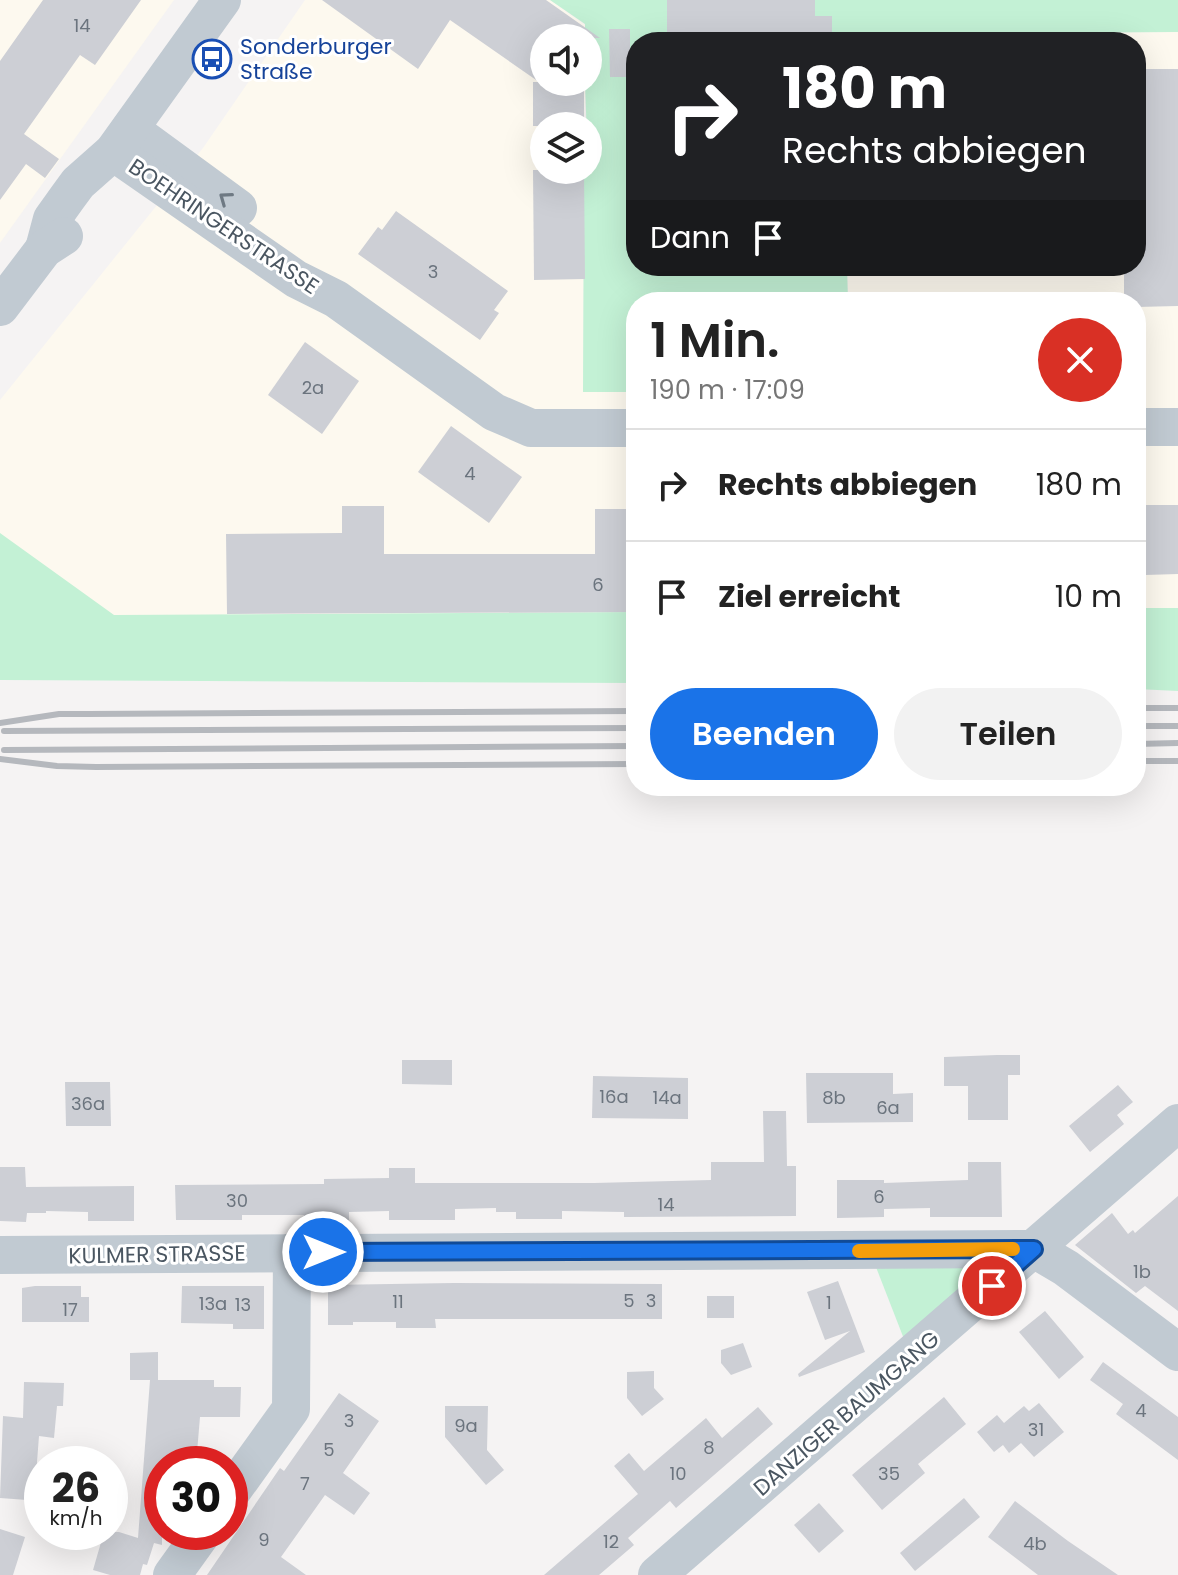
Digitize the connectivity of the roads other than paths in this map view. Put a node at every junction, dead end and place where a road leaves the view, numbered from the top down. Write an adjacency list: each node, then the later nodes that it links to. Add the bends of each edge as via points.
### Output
1 (222, 0): 2 (street)
2 (122, 140): 3 (street, via 95,196 70,231 44,249); 6 (street, BOEHRINGERSTRASSE, via 298,252 336,299 494,412 531,428)
3 (0, 307)
4 (1146, 427): 5 (street)
5 (1178, 427)
6 (626, 428)
7 (1178, 1123): 8 (street, DANZIGER BAUMGANG)
8 (1034, 1249): 9 (street, KULMER STRASSE); 11 (street); 15 (street, DANZIGER BAUMGANG)
9 (292, 1252): 10 (street, KULMER STRASSE); 12 (street, via 291,1409)
10 (0, 1255)
11 (1178, 1352)
12 (248, 1469)
13 (190, 1550): 14 (street)
14 (172, 1575)
15 (657, 1575)

